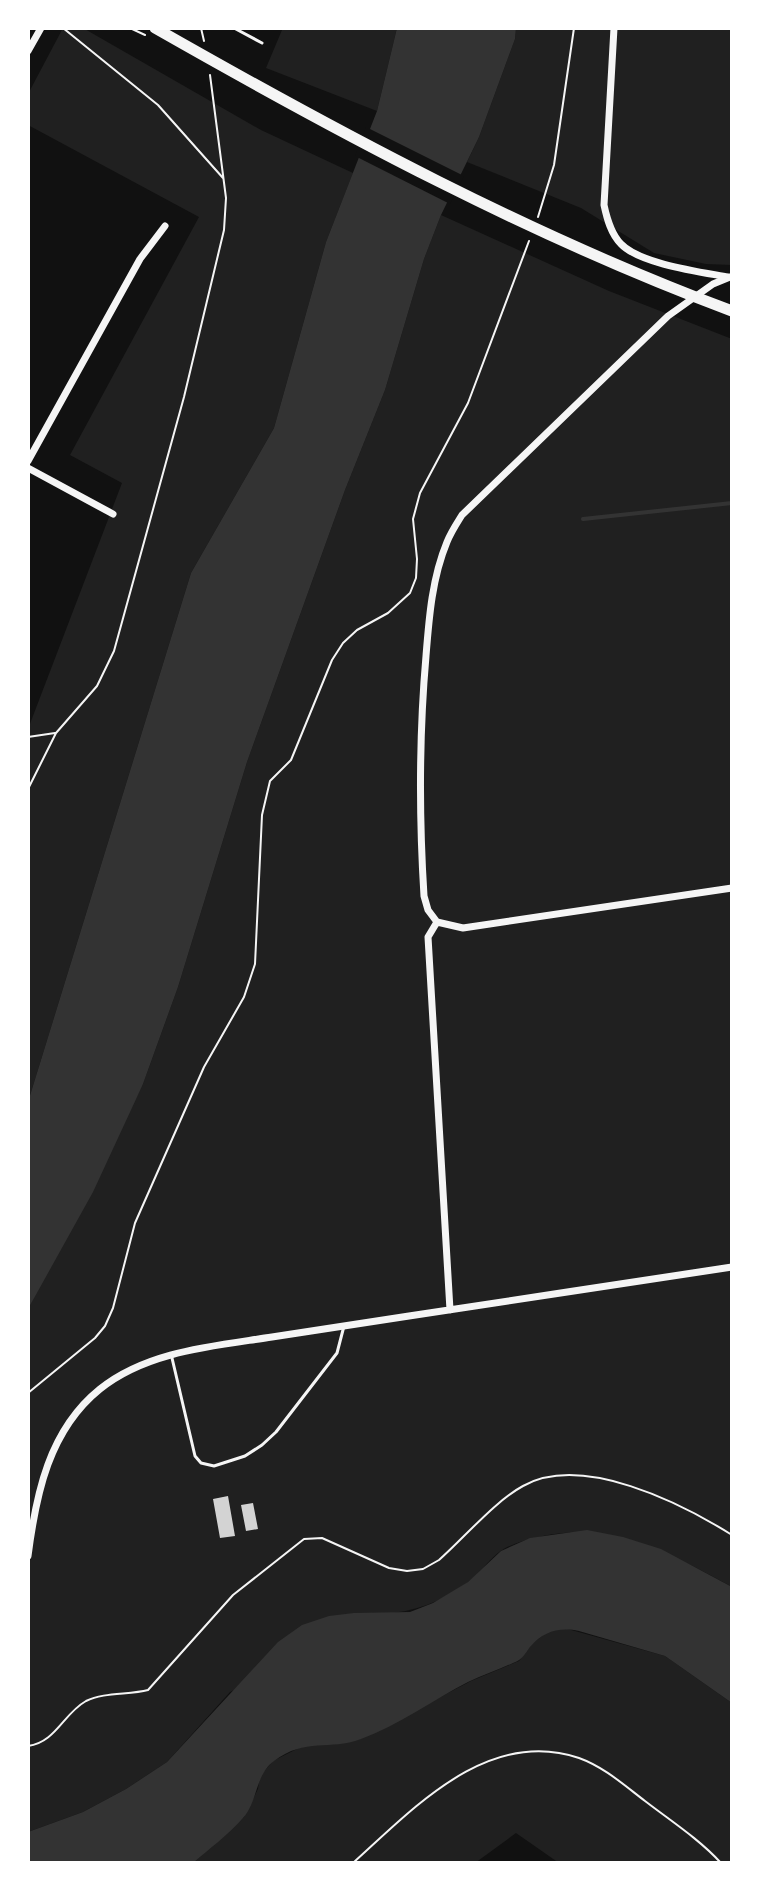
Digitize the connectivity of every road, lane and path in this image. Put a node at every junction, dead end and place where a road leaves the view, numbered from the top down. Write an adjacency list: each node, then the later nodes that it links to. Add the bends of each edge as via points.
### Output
1 (41, 28): 11 (street)
2 (63, 28): 13 (path, via 158,105)
3 (130, 28): 8 (path)
4 (201, 28): 10 (path)
5 (234, 28): 9 (lane)
6 (574, 28): 16 (path, via 554,165)
7 (614, 28): 19 (street, via 604,205 609,226 633,253)
8 (154, 32): 20 (highway, via 338,132 576,247)
9 (262, 43)
10 (205, 48)
11 (28, 51)
12 (210, 74): 13 (path)
13 (224, 179): 24 (path, via 224,230 114,651 97,686)
14 (535, 215): 15 (path)
15 (548, 222)
16 (535, 224)
17 (165, 226): 21 (street, via 140,259)
18 (529, 239): 33 (path, via 468,403 420,493 413,519 416,578 410,593 343,643 291,760 270,781 262,815 255,964 135,1223 113,1308 95,1338)
19 (731, 277): 28 (street, via 668,316 462,515 447,540 429,616 422,700 423,882 428,910)
20 (732, 311)
21 (28, 461)
22 (28, 468): 23 (street)
23 (113, 514)
24 (56, 733): 25 (path); 26 (path)
25 (28, 737)
26 (28, 789)
27 (732, 888): 28 (street, via 463,928)
28 (437, 922): 30 (street, via 428,937)
29 (732, 1267): 30 (street)
30 (450, 1310): 31 (street)
31 (344, 1326): 32 (street); 32 (lane, via 337,1353 276,1432 250,1454 214,1466 195,1456)
32 (171, 1356): 35 (street, via 121,1374 76,1412 41,1482)
33 (28, 1393)
34 (732, 1535): 36 (path, via 627,1485 579,1475 548,1476 521,1486 423,1569 389,1568 322,1538 304,1539 233,1595 148,1690 87,1701 45,1742)
35 (28, 1556)
36 (28, 1746)
37 (353, 1863): 38 (path, via 443,1785 502,1755 524,1751 579,1758 604,1770)
38 (721, 1863)

